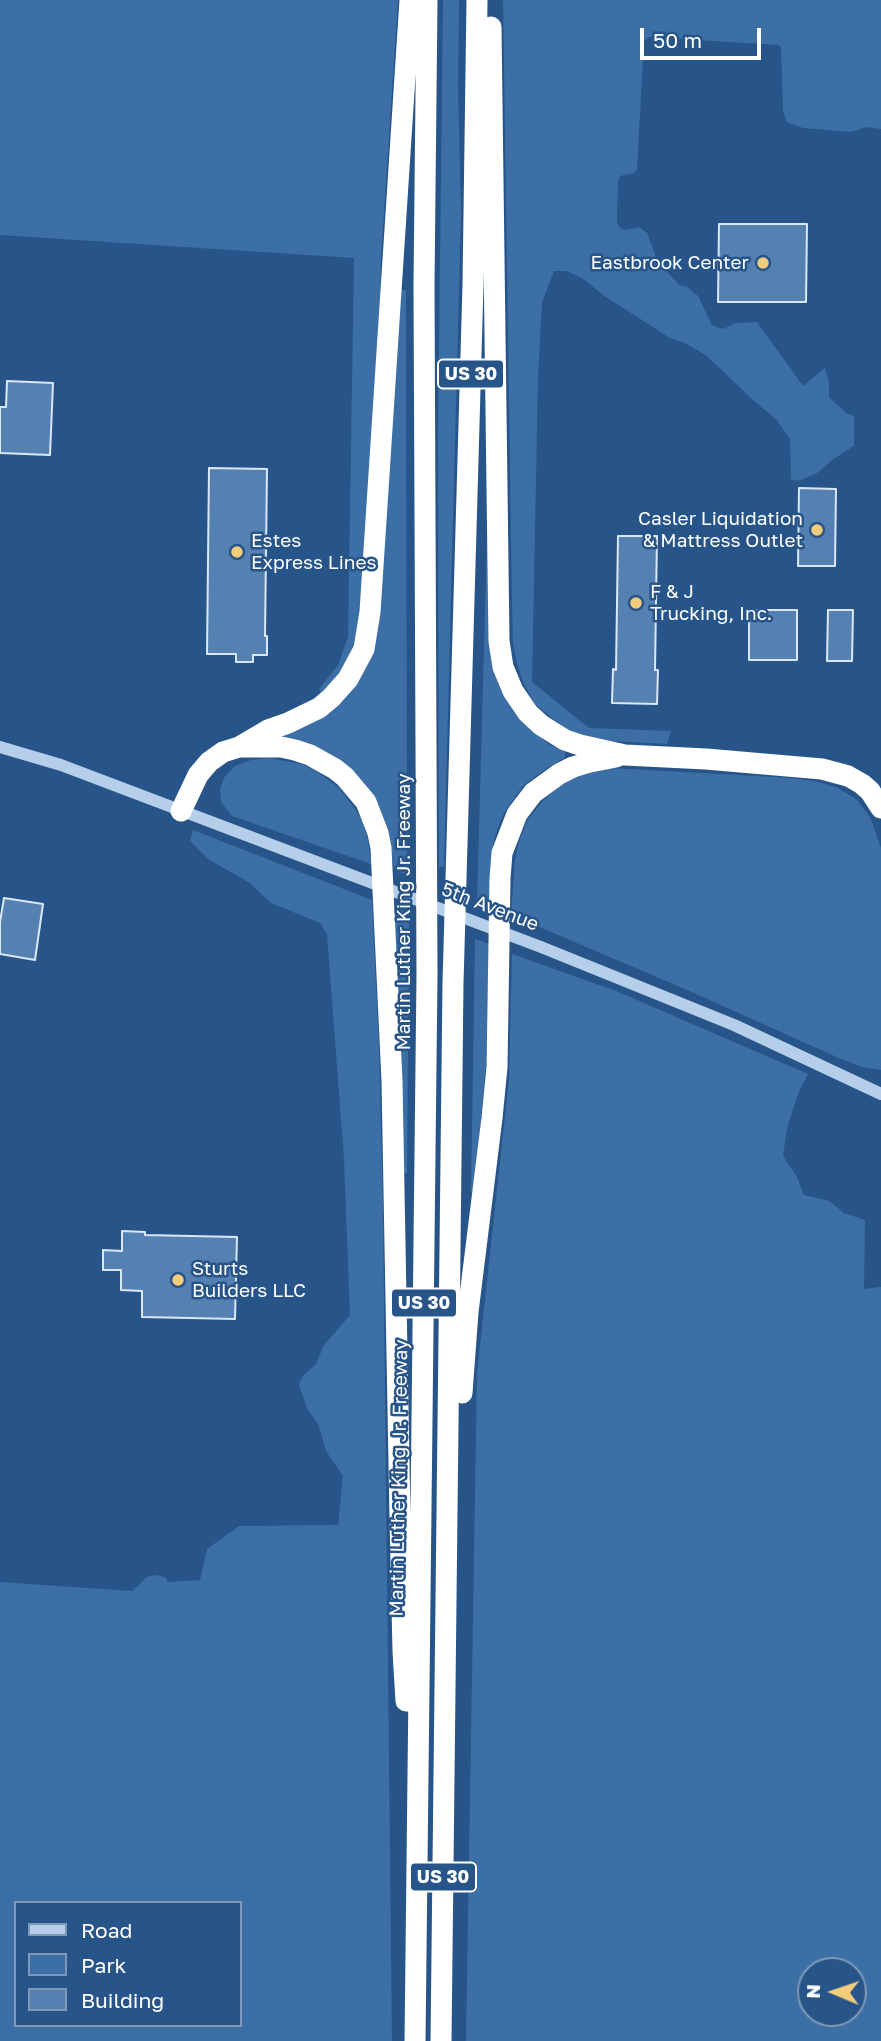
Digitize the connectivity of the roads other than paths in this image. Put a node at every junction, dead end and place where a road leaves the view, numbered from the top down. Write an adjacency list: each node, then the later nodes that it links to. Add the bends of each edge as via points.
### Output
1 (410, 0): 6 (highway, via 368,633 356,666 331,698)
2 (427, 0): 12 (highway, Martin Luther King Jr. Freeway / US 30, via 427,975)
3 (477, 0): 11 (highway, US 30, via 453,983)
4 (490, 0): 7 (highway, via 500,653 513,691 541,725 565,740)
5 (0, 747): 9 (street, 5th Avenue)
6 (239, 747): 9 (highway, via 216,756 204,768); 12 (highway, via 295,750 335,769 366,802 381,848 392,1081 403,1651)
7 (625, 755): 8 (highway, via 822,769 862,784); 11 (highway, via 573,767 545,783 517,814 502,853 495,1091 462,1389 458,1652)
8 (881, 807)
9 (181, 811): 10 (street, 5th Avenue, via 541,947 734,1026)
10 (881, 1094)
11 (445, 1712): 14 (highway, US 30)
12 (417, 1857): 13 (highway, Martin Luther King Jr. Freeway / US 30)
13 (415, 2041)
14 (441, 2041)

